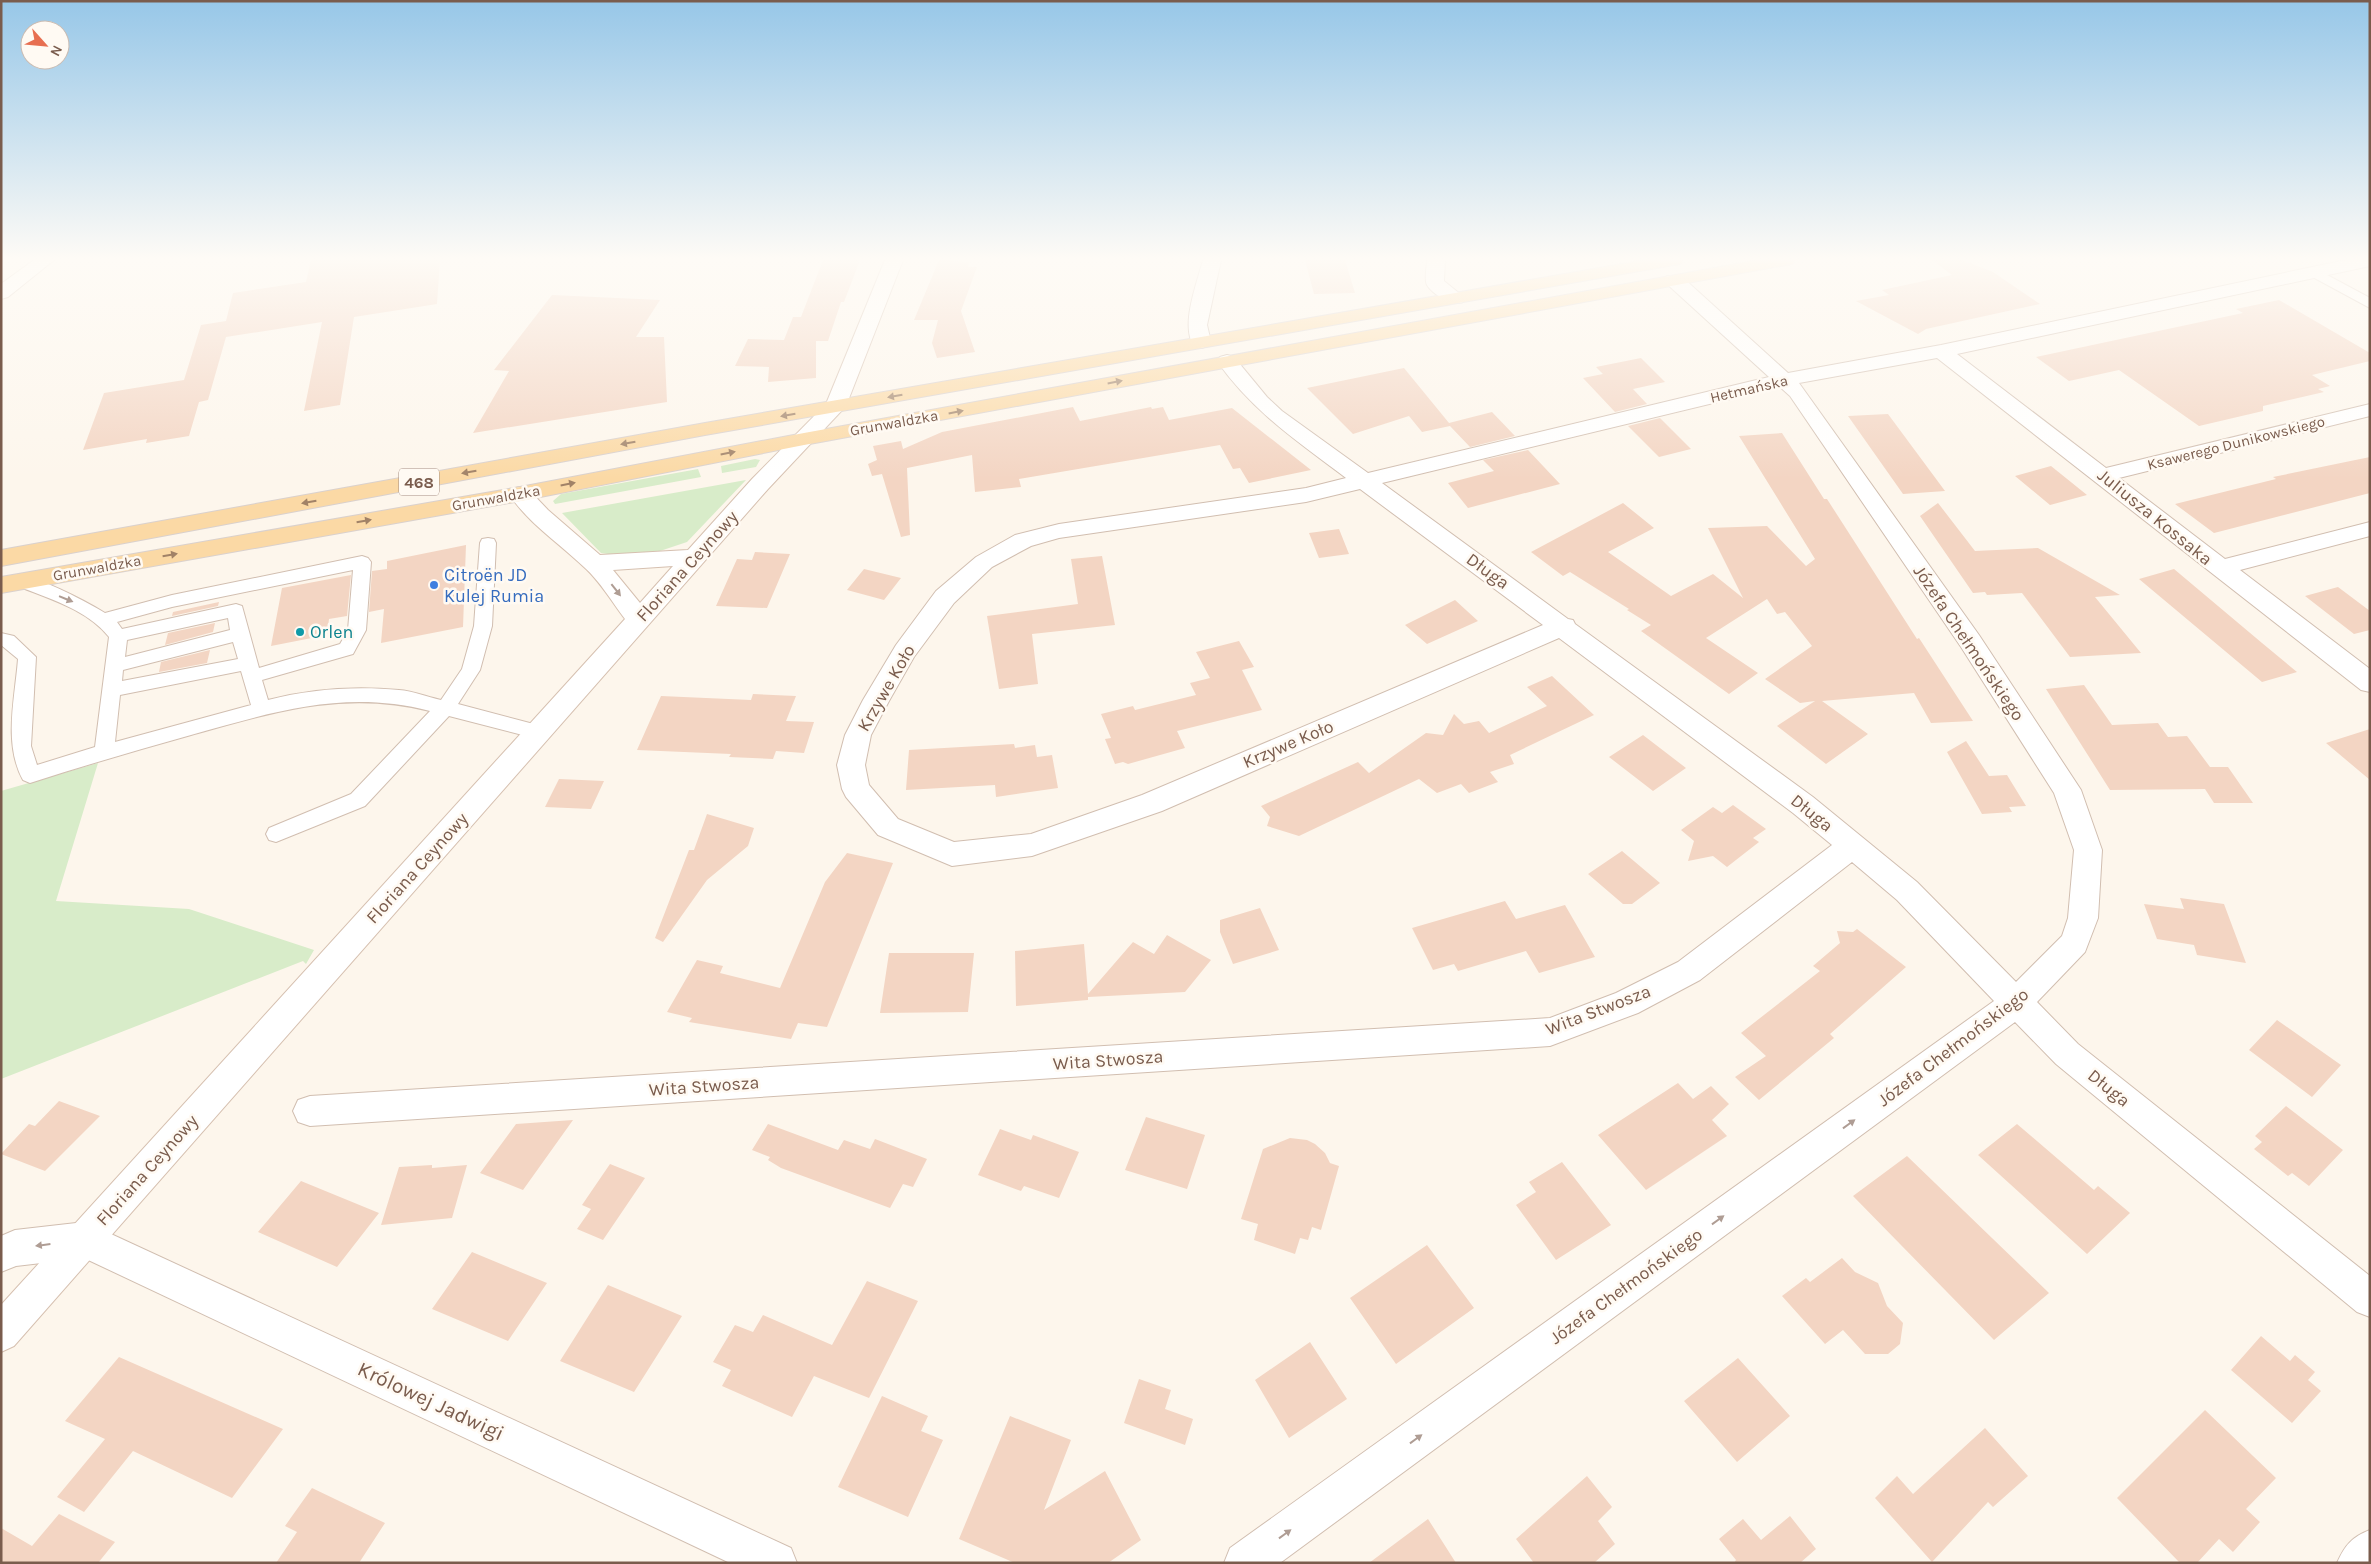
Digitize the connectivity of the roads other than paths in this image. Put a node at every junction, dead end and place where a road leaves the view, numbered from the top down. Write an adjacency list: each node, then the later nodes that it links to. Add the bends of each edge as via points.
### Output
1 (865, 333): 11 (street)
2 (1199, 333): 7 (street)
3 (1253, 333): 7 (main road, Grunwaldzka / 468)
4 (1382, 333): 9 (main road, Grunwaldzka / 468)
5 (1732, 333): 10 (street, Józefa Chełmońskiego)
6 (2026, 333): 8 (street, Hetmańska)
7 (1201, 342): 11 (main road, Grunwaldzka / 468, one-way to 11)
8 (1941, 351): 10 (street, Hetmańska); 14 (street, Juliusza Kossaka)
9 (1227, 361): 13 (main road, Grunwaldzka / 468, one-way to 9); 15 (street, Długa, via 1275,415)
10 (1784, 380): 15 (street, Hetmańska); 42 (street, Józefa Chełmońskiego, via 1797,392 1970,641 2067,790 2088,850 2083,918 2074,943)
11 (836, 406): 13 (street, Floriana Ceynowy); 20 (main road, Grunwaldzka / 468, one-way to 20)
12 (2370, 410): 14 (street, Ksawerego Dunikowskiego)
13 (804, 439): 16 (main road, Grunwaldzka / 468, one-way to 13); 19 (street, Floriana Ceynowy)
14 (2103, 475): 22 (street, Juliusza Kossaka)
15 (1366, 481): 28 (street, Długa); 28 (street, Krzywe Koło, via 1306,495 1059,531 1023,540 984,562 945,597 904,651 876,700 858,735 851,765 856,789 888,827 952,854 1032,845 1152,803)
16 (520, 494): 21 (street); 23 (main road, Grunwaldzka / 468, one-way to 16)
17 (2370, 529): 22 (street)
18 (488, 543): 36 (lane, via 483,626 471,670)
19 (696, 557): 21 (street); 26 (street, Floriana Ceynowy)
20 (1, 558)
21 (595, 563): 26 (street, one-way to 26)
22 (2218, 568): 34 (street, Juliusza Kossaka)
23 (11, 583): 27 (lane, one-way to 27, via 75,603)
24 (241, 587): 25 (lane); 27 (lane); 33 (lane, via 362,562 357,630 347,649)
25 (236, 610): 29 (lane); 30 (lane)
26 (639, 619): 38 (street, Floriana Ceynowy)
27 (100, 620): 30 (lane, via 113,627)
28 (1564, 626): 41 (street, Długa, via 1804,805)
29 (240, 634): 32 (lane); 33 (lane)
30 (118, 636): 32 (lane)
31 (1, 639): 39 (lane, via 8,640 27,657 21,746 30,775)
32 (114, 666): 35 (lane)
33 (250, 669): 35 (lane); 37 (lane)
34 (2370, 683)
35 (111, 690): 39 (lane)
36 (446, 707): 37 (lane, via 401,697 349,695); 38 (lane); 40 (lane, via 358,800)
37 (262, 708): 39 (lane)
38 (538, 732): 44 (street, Floriana Ceynowy)
39 (104, 752)
40 (276, 834)
41 (1852, 846): 42 (street, Długa, via 1907,891); 43 (street, Wita Stwosza, via 1689,971 1627,1003 1550,1032)
42 (2016, 1003): 46 (street, Długa, via 2067,1054); 50 (street, Józefa Chełmońskiego, one-way to 42)
43 (310, 1111)
44 (85, 1240): 45 (street, one-way to 45, via 15,1248); 47 (street, Floriana Ceynowy); 49 (street, Królowej Jadwigi)
45 (1, 1254)
46 (2370, 1299)
47 (1, 1333)
48 (2370, 1550): 51 (street)
49 (776, 1563)
50 (1245, 1563)
51 (2358, 1563)

